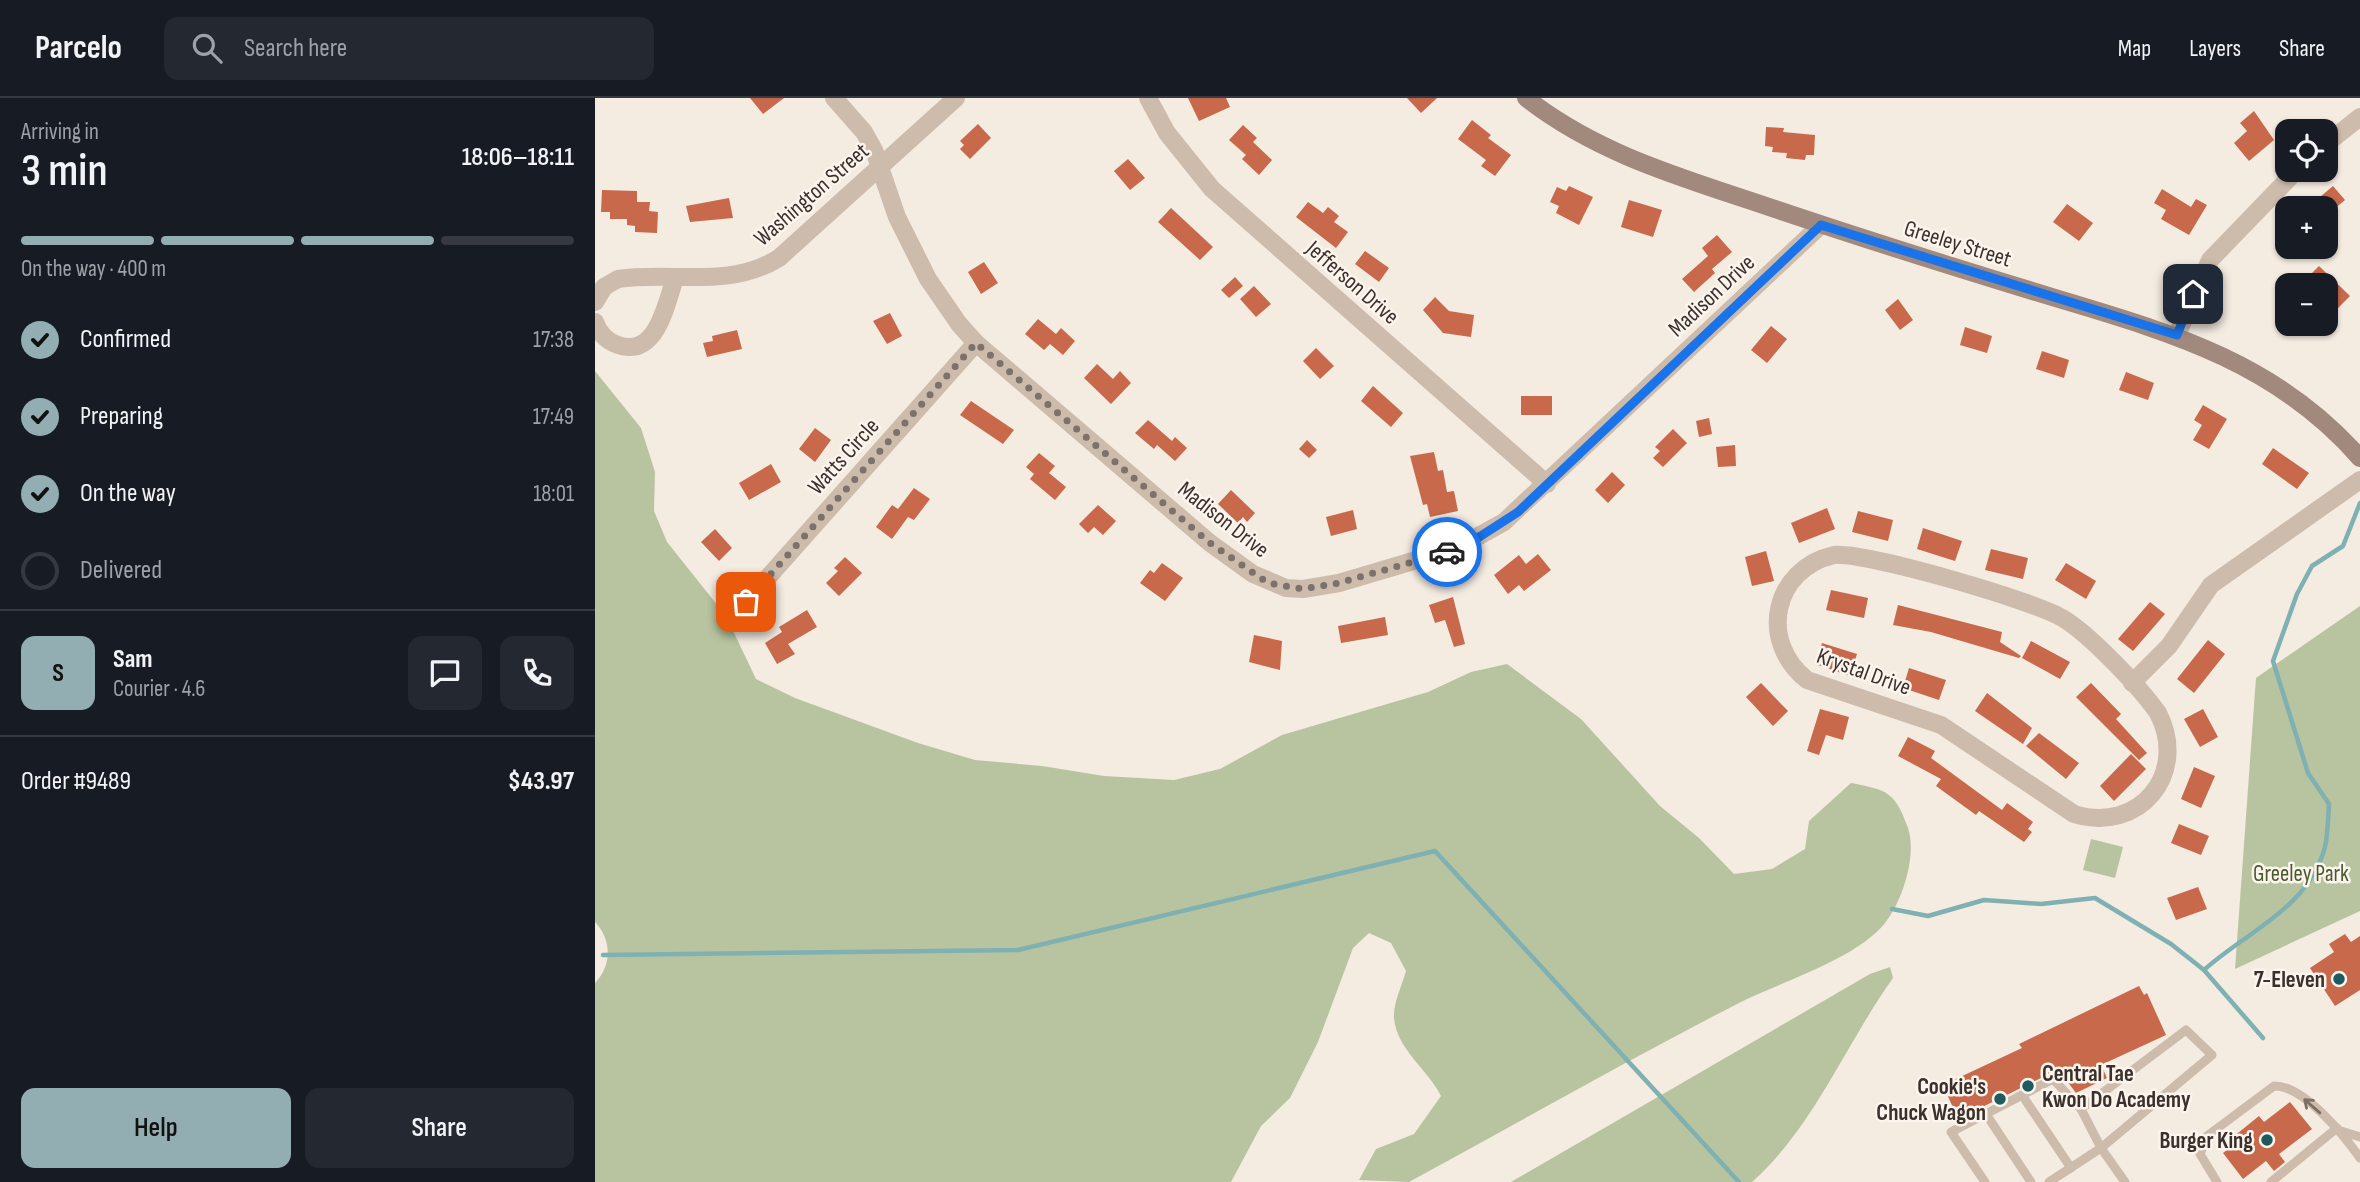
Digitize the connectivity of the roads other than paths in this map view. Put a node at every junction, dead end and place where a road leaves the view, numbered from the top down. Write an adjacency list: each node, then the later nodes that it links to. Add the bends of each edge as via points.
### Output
1 (834, 98): 7 (street, Madison Drive, via 864,132)
2 (956, 98): 7 (street, Washington Street)
3 (1148, 98): 17 (street, Jefferson Drive, via 1167,133 1212,189)
4 (1526, 98): 9 (street, Greeley Street, via 1573,131 1638,163)
5 (2360, 117): 6 (street)
6 (2338, 134)
7 (880, 168): 10 (street, Washington Street, via 765,267 729,275); 14 (street, Madison Drive, via 897,217 928,279)
8 (2285, 182): 13 (street, via 2210,260)
9 (1821, 225): 13 (street, Greeley Street); 17 (street, Madison Drive)
10 (675, 278): 11 (street, Washington Street, via 618,279 604,287); 12 (street, via 658,329 647,341 631,346 614,344)
11 (595, 302)
12 (595, 322)
13 (2177, 335): 15 (street, Greeley Street, via 2273,381 2316,413)
14 (976, 343): 17 (street, Madison Drive, via 1210,543 1253,574 1286,587 1339,583 1457,548 1504,522); 18 (street, Watts Circle)
15 (2360, 458)
16 (2360, 480): 19 (street, via 2211,585 2169,646)
17 (1547, 484)
18 (746, 602)
19 (2132, 683): 19 (street, Krystal Drive, via 2056,614 1854,555 1834,555 1806,566 1791,580 1777,608 1781,648 1791,666 1807,680 1941,725 2055,803 2084,817 2114,817 2133,810 2149,797 2165,771 2168,741 2163,722)
20 (2022, 1095): 21 (lane, via 2053,1079); 22 (lane); 27 (lane)
21 (2081, 1109): 25 (lane); 25 (lane, via 2186,1030 2212,1055)
22 (1986, 1114): 28 (lane, via 1951,1132); 29 (lane)
23 (2339, 1129): 24 (lane); 26 (lane); 32 (lane, one-way to 32, via 2286,1086 2274,1086 2207,1136 2200,1154); 33 (lane)
24 (2360, 1137)
25 (2101, 1148): 27 (lane); 31 (lane)
26 (2360, 1158)
27 (2071, 1168): 30 (lane)
28 (1985, 1182)
29 (2031, 1182)
30 (2049, 1182)
31 (2125, 1182)
32 (2217, 1182)
33 (2271, 1182)

